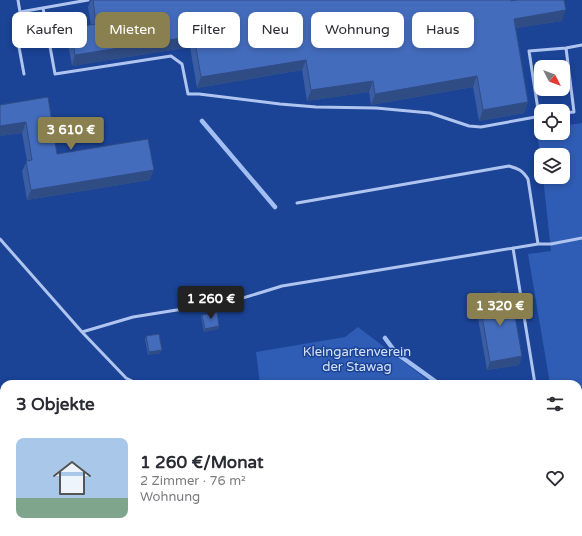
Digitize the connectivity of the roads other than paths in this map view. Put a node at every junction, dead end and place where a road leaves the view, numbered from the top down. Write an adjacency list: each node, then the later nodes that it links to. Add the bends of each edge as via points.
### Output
1 (18, 0): 4 (lane)
2 (88, 0): 3 (lane)
3 (44, 8): 4 (lane); 11 (lane, via 55,74 171,56 182,64 188,94 316,107 376,108 430,113 469,126)
4 (20, 12)
5 (582, 45): 7 (lane)
6 (19, 48): 8 (lane)
7 (566, 48): 9 (lane, via 529,51); 10 (lane, via 574,112)
8 (24, 74)
9 (538, 104)
10 (570, 112)
11 (534, 117)
12 (297, 203): 15 (lane, via 508,166 523,171 528,179)
13 (582, 238): 15 (lane)
14 (0, 239): 17 (lane)
15 (538, 244): 16 (lane)
16 (513, 248): 17 (lane, via 282,286 233,301 133,317); 19 (lane)
17 (82, 332): 18 (lane)
18 (130, 380)
19 (534, 380)

